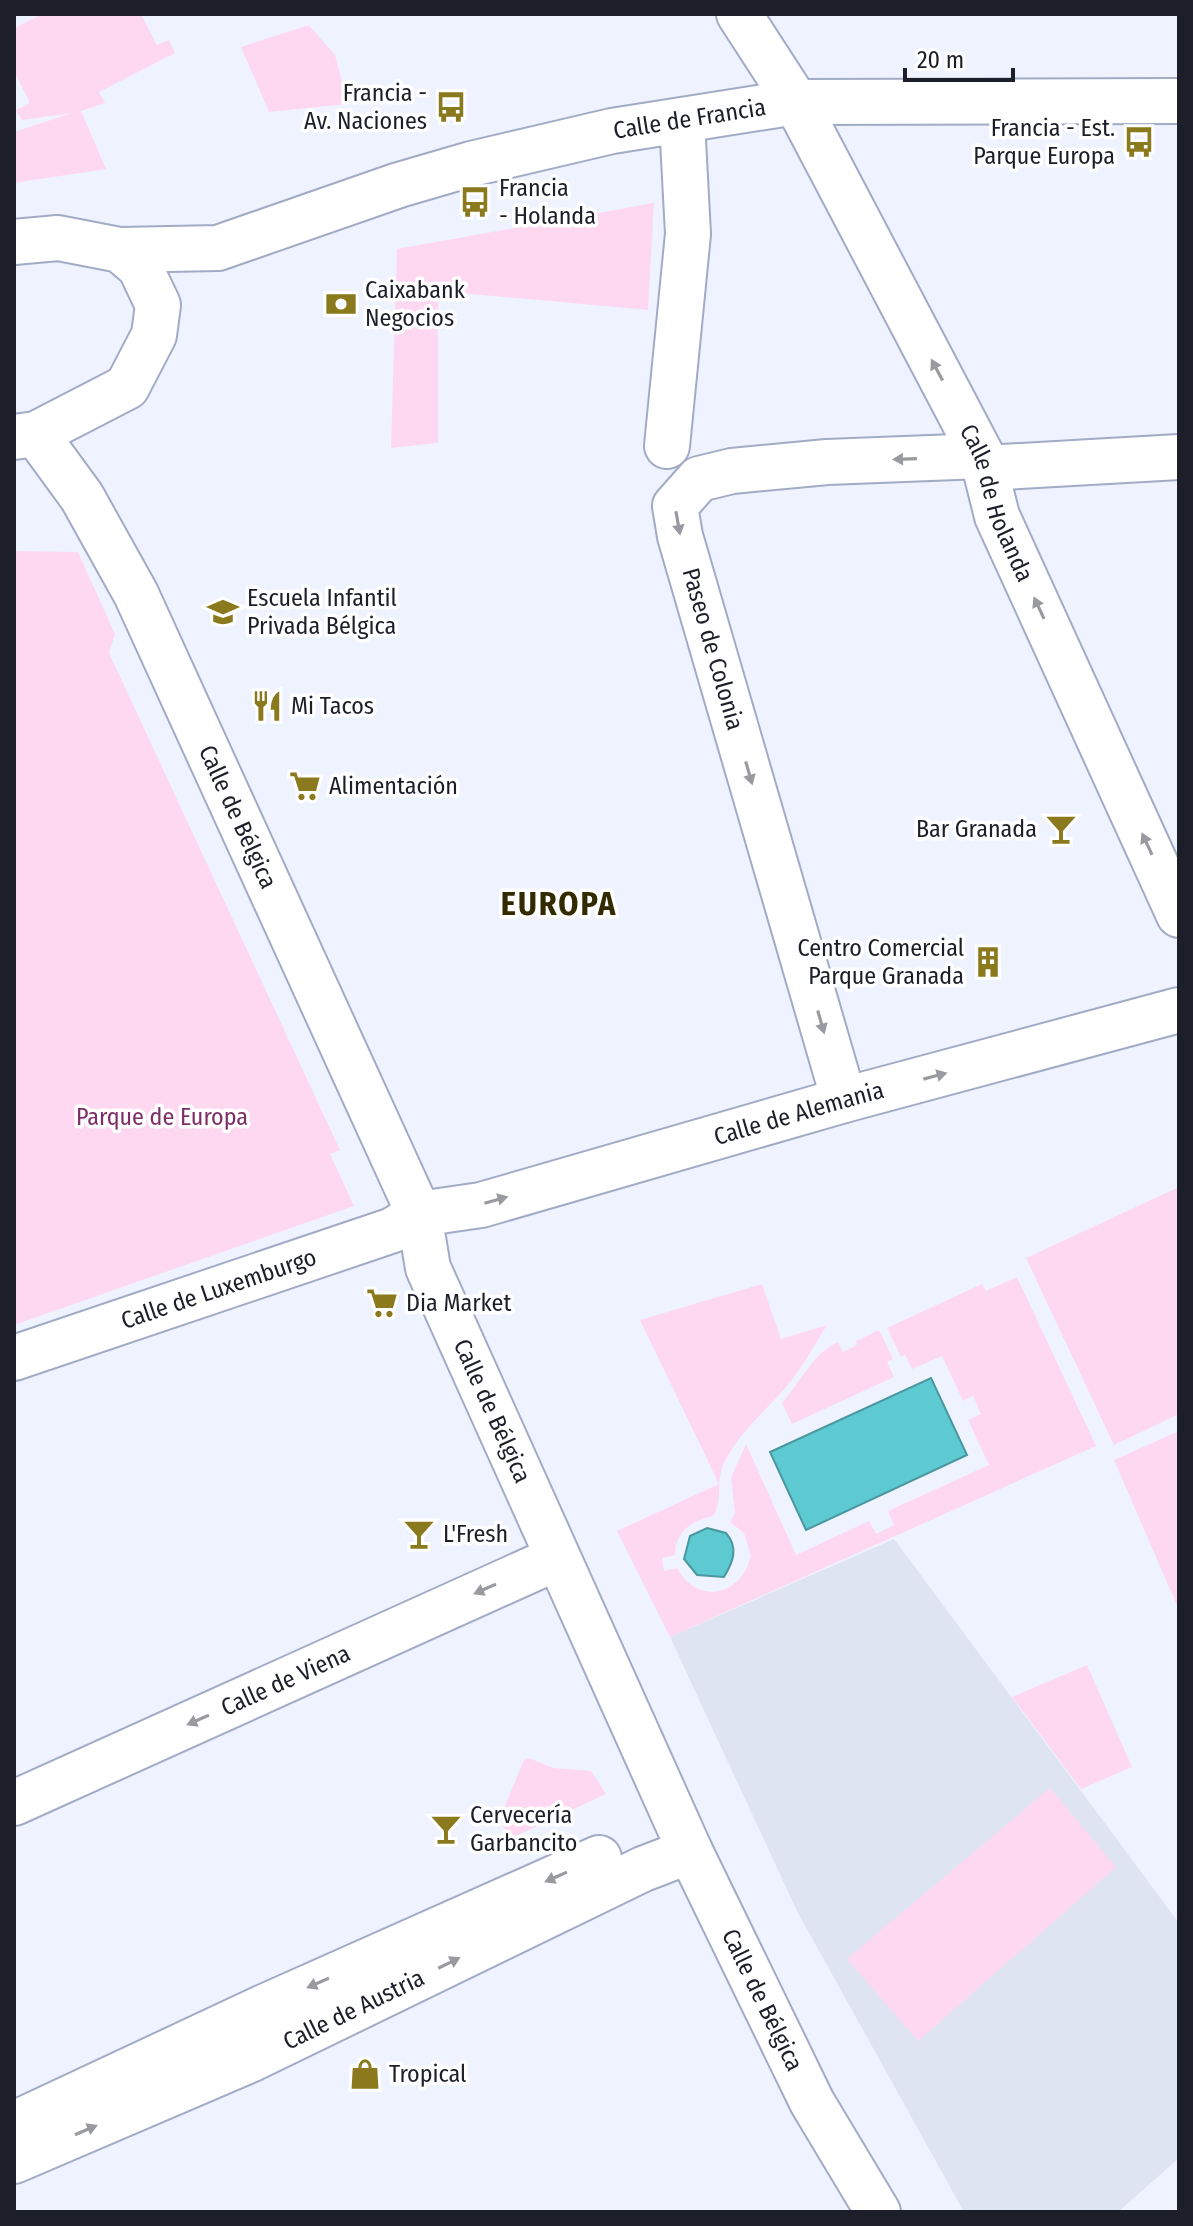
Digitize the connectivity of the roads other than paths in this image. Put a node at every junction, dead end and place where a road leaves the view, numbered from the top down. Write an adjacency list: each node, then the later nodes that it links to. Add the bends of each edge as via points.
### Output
1 (739, 14): 3 (street, Calle de Holanda)
2 (1179, 101): 3 (street, Calle de Francia)
3 (796, 102): 4 (street, Calle de Francia); 12 (street, Calle de Holanda, one-way to 3)
4 (682, 121): 6 (street, Calle de Francia, via 612,131 471,164); 10 (street, via 688,234)
5 (14, 242): 7 (street, Calle de Francia, via 58,238)
6 (218, 248): 7 (street, Calle de Francia); 8 (street, Calle de Francia)
7 (120, 250): 8 (street, via 140,267)
8 (158, 305): 9 (street, via 154,335 127,387)
9 (25, 435): 16 (street, Calle de Bélgica, via 82,497 136,594)
10 (667, 446)
11 (1179, 457): 12 (street)
12 (984, 462): 13 (street, Calle de Holanda, one-way to 12, via 997,516); 15 (street, Paseo de Colonia, one-way to 15, via 827,462 732,471 699,479 675,506)
13 (1179, 915)
14 (1179, 1010): 15 (street, Calle de Alemania, one-way to 14)
15 (844, 1100): 16 (street, Calle de Alemania, one-way to 15, via 481,1205)
16 (419, 1214): 17 (street, Calle de Luxemburgo, via 393,1230); 18 (street, Calle de Bélgica, via 428,1268)
17 (14, 1358)
18 (557, 1558): 19 (street, Calle de Viena, one-way to 19); 20 (street, Calle de Bélgica)
19 (14, 1803)
20 (684, 1836): 21 (street, Calle de Austria, via 264,2007); 22 (street, Calle de Bélgica, via 812,2102)
21 (16, 2144)
22 (878, 2212)

